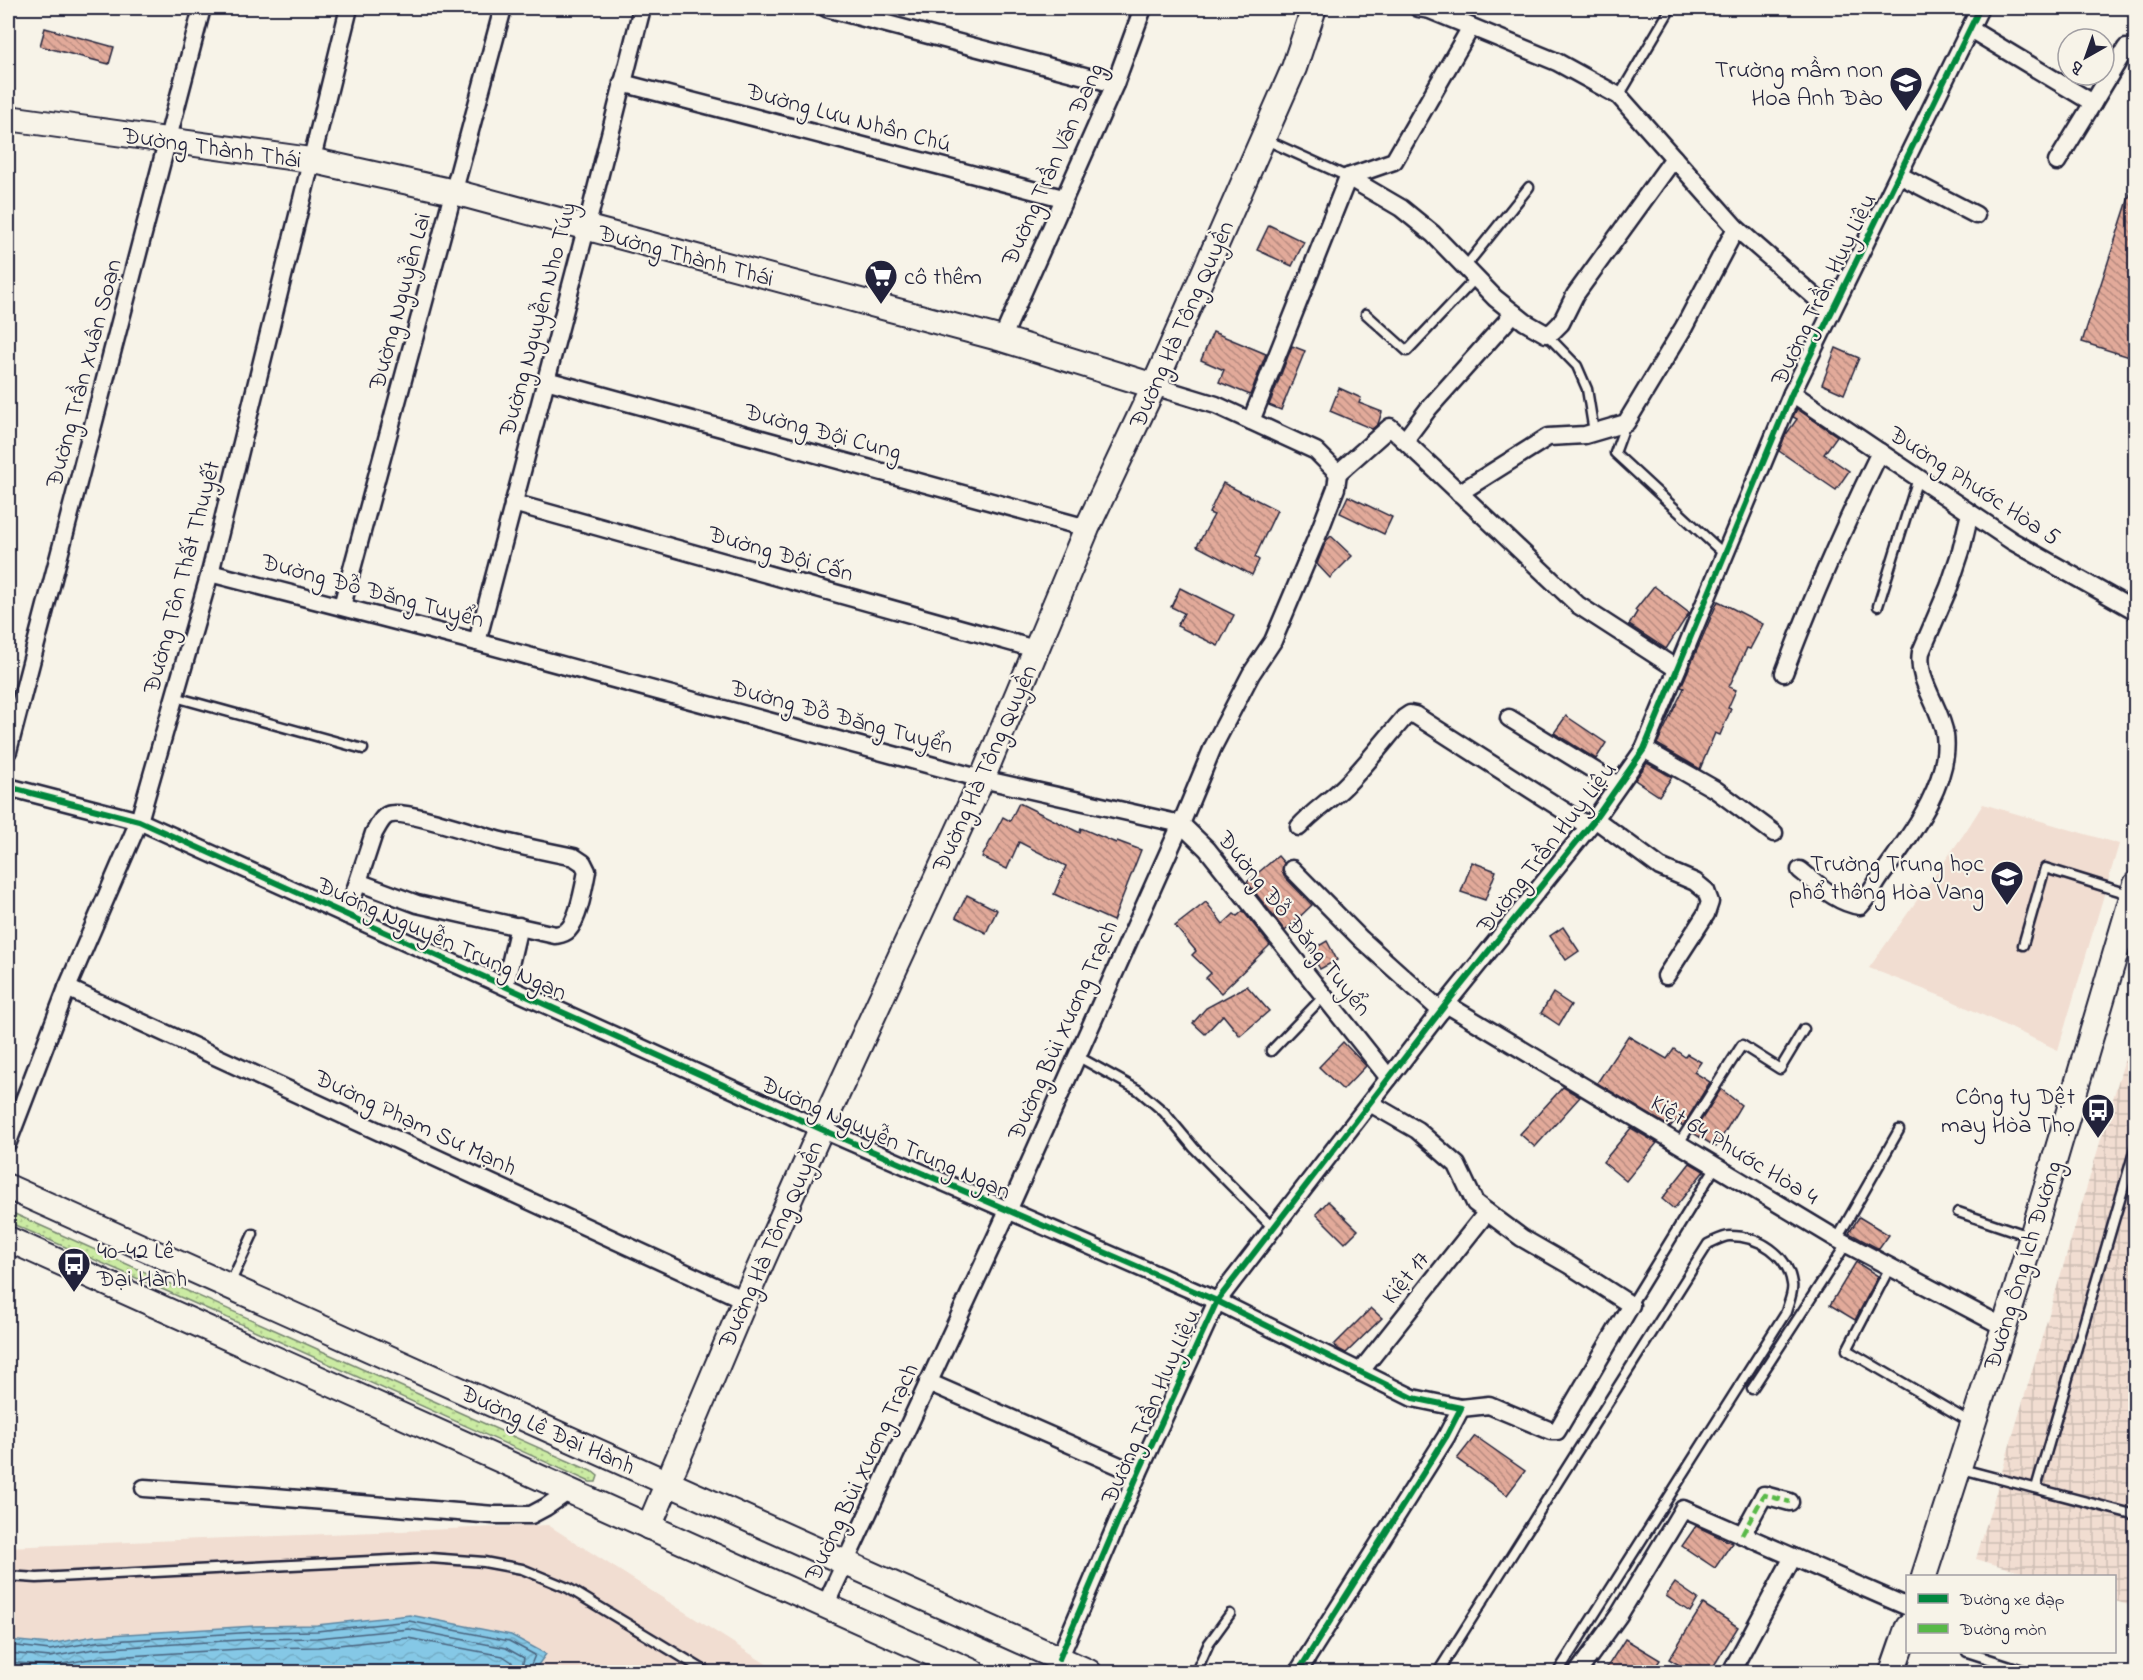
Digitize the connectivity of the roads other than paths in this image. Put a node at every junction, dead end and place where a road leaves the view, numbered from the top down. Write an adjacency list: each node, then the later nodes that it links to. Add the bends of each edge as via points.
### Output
1 (202, 8): 20 (street, Đường Trần Xuân Soạn)
2 (349, 8): 22 (street, Đường Tôn Thất Thuyết)
3 (503, 8): 27 (street, Đường Nguyễn Lai)
4 (642, 8): 14 (street, Đường Nguyễn Nho Túy)
5 (826, 8): 15 (street)
6 (1143, 8): 15 (street, Đường Trần Văn Đang)
7 (1314, 8): 19 (main road, Đường Hà Tông Quyền, via 1294,68)
8 (1418, 8): 11 (street)
9 (1671, 8): 16 (lane)
10 (1980, 8): 12 (street, Đường Trần Huy Liệu)
11 (1471, 27): 16 (street, via 1557,62); 25 (street, via 1394,161)
12 (1970, 29): 17 (street); 24 (street, Đường Trần Huy Liệu)
13 (2126, 48): 17 (street)
14 (622, 83): 28 (street, Đường Lưu Nhân Chú); 31 (street, Đường Nguyễn Nho Túy)
15 (1115, 84): 28 (street, Đường Trần Văn Đang)
16 (1619, 96): 21 (street)
17 (2093, 103): 23 (street)
18 (8, 118): 20 (main road, Đường Thành Thái)
19 (1263, 139): 25 (lane); 39 (main road, Đường Hà Tông Quyền)
20 (169, 141): 22 (main road, Đường Thành Thái); 65 (street, Đường Trần Xuân Soạn)
21 (1674, 159): 30 (street); 36 (street, via 1575,295 1561,323)
22 (310, 160): 27 (main road, Đường Thành Thái); 53 (street, Đường Tôn Thất Thuyết)
23 (2057, 162)
24 (1899, 175): 29 (street); 33 (street, Đường Trần Huy Liệu)
25 (1348, 177): 32 (street, via 1401,208); 41 (street)
26 (1529, 187): 32 (lane)
27 (454, 192): 31 (main road, Đường Thành Thái); 54 (street, Đường Nguyễn Lai)
28 (1064, 198): 37 (street, Đường Trần Văn Đang)
29 (1976, 215)
30 (1736, 228): 33 (street); 42 (street, via 1684,327)
31 (586, 229): 37 (main road, Đường Thành Thái); 38 (street, Đường Nguyễn Nho Túy)
32 (1470, 272): 34 (street); 35 (lane, via 1407,351)
33 (1831, 311): 40 (street, Đường Trần Huy Liệu)
34 (1514, 313): 36 (street); 44 (street)
35 (1366, 314)
36 (1546, 334): 43 (lane, via 1576,366 1587,389)
37 (1002, 339): 39 (main road, Đường Thành Thái)
38 (546, 380): 49 (street, Đường Nguyễn Nho Túy); 51 (street, Đường Đội Cung)
39 (1154, 386): 41 (street, Đường Thành Thái, via 1216,405); 51 (main road, Đường Hà Tông Quyền)
40 (1792, 393): 45 (street, Đường Phước Hòa 5); 52 (street, Đường Trần Huy Liệu)
41 (1251, 421): 46 (street, Đường Thành Thái, via 1316,451)
42 (1626, 423): 43 (street); 52 (lane, via 1615,453)
43 (1594, 432): 48 (street, via 1548,437)
44 (1405, 440): 46 (street, via 1390,427); 48 (street)
45 (1880, 452): 47 (street, Đường Phước Hòa 5); 60 (street)
46 (1338, 473): 71 (street, Đường Bùi Xương Trạch, via 1319,532 1273,641 1213,747)
47 (1918, 477): 50 (street, Đường Phước Hòa 5); 55 (lane)
48 (1459, 493): 59 (street, via 1578,605)
49 (513, 503): 57 (street, Đường Nguyễn Nho Túy); 58 (street, Đường Đội Cấn)
50 (1970, 513): 56 (street, Đường Phước Hòa 5); 75 (street, via 1958,560 1919,663 1945,736 1938,783 1905,845 1860,906 1831,894)
51 (1087, 528): 58 (main road, Đường Hà Tông Quyền)
52 (1724, 554): 59 (street, Đường Trần Huy Liệu)
53 (210, 573): 54 (street, Đường Đỗ Đăng Tuyển); 61 (street, Đường Tôn Thất Thuyết)
54 (342, 606): 57 (street, Đường Đỗ Đăng Tuyển)
55 (1878, 606)
56 (2136, 611)
57 (477, 642): 66 (street, Đường Đỗ Đăng Tuyển)
58 (1035, 650): 66 (main road, Đường Hà Tông Quyền)
59 (1677, 669): 64 (street, Đường Trần Huy Liệu)
60 (1784, 673)
61 (175, 697): 63 (lane); 69 (street, Đường Tôn Thất Thuyết)
62 (1509, 718): 67 (street)
63 (363, 749)
64 (1644, 749): 67 (street, Đường Trần Huy Liệu); 73 (street, Đường Trần Huy Liệu, via 1716,790)
65 (8, 751)
66 (982, 779): 71 (street, Đường Đỗ Đăng Tuyển); 91 (main road, Đường Hà Tông Quyền)
67 (1618, 785): 70 (street, Đường Trần Huy Liệu)
68 (8, 787): 69 (street, Đường Nguyễn Trung Ngạn)
69 (139, 822): 78 (street, Đường Nguyễn Trung Ngạn); 83 (street, Đường Tôn Thất Thuyết)
70 (1592, 822): 72 (street, via 1410,714 1350,782); 81 (street, via 1660,867 1706,891 1710,902 1699,926); 85 (street, Đường Trần Huy Liệu)
71 (1181, 824): 84 (street, Đường Đỗ Đăng Tuyển, via 1207,849); 88 (street, Đường Bùi Xương Trạch)
72 (1299, 827)
73 (1774, 833)
74 (1292, 869): 85 (street, Kiệt 64 Phước Hòa 4, via 1361,939)
75 (1800, 870)
76 (358, 882): 78 (street); 79 (street, via 417,904); 79 (street, via 379,823 398,813 574,857 583,863 587,871 585,883 569,930 555,935)
77 (2134, 889): 80 (lane, via 2045,868); 103 (main road, Đường Ông Ích Đường)
78 (347, 915): 82 (street, Đường Nguyễn Trung Ngạn)
79 (519, 926): 82 (street)
80 (2023, 945)
81 (1666, 976)
82 (505, 986): 91 (street, Đường Nguyễn Trung Ngạn)
83 (68, 988): 93 (street, Đường Tôn Thất Thuyết); 108 (street, Đường Phạm Sư Mạnh)
84 (1324, 996): 87 (lane); 89 (street, Đường Đỗ Đăng Tuyển)
85 (1444, 1007): 89 (street, Đường Trần Huy Liệu); 94 (street, Kiệt 64 Phước Hòa 4)
86 (1804, 1029): 94 (lane, via 1780,1069 1742,1045)
87 (1271, 1052)
88 (1077, 1056): 98 (street, Đường Bùi Xương Trạch); 101 (lane, via 1138,1090 1164,1112 1194,1148)
89 (1389, 1078): 90 (street, Đường Trần Huy Liệu)
90 (1370, 1103): 99 (street, via 1417,1130 1457,1166 1475,1203); 101 (street, Đường Trần Huy Liệu)
91 (820, 1129): 98 (street, Đường Nguyễn Trung Ngạn); 108 (main road, Đường Hà Tông Quyền)
92 (1899, 1130): 105 (lane)
93 (8, 1142)
94 (1679, 1143): 96 (street, Kiệt 64 Phước Hòa 4)
95 (2136, 1145): 121 (lane)
96 (1717, 1166): 105 (street, Kiệt 64 Phước Hòa 4); 110 (lane)
97 (8, 1187): 107 (main road, Đường Lê Đại Hành)
98 (1008, 1210): 109 (street, Đường Nguyễn Trung Ngạn); 113 (street, Đường Bùi Xương Trạch)
99 (1487, 1212): 110 (street); 112 (street, Kiệt 17)
100 (1958, 1212): 103 (lane)
101 (1274, 1228): 109 (street, Đường Trần Huy Liệu)
102 (253, 1234): 107 (lane)
103 (2032, 1237): 111 (main road, Đường Ông Ích Đường)
104 (8, 1239): 122 (main road, Đường Lê Đại Hành)
105 (1842, 1241): 106 (street, Kiệt 64 Phước Hòa 4); 114 (lane)
106 (1890, 1267): 111 (street, Kiệt 64 Phước Hòa 4); 116 (lane, via 1847,1350)
107 (229, 1286): 119 (main road, Đường Lê Đại Hành)
108 (745, 1300): 119 (main road, Đường Hà Tông Quyền)
109 (1217, 1301): 112 (street, Đường Nguyễn Trung Ngạn); 118 (street, Đường Trần Huy Liệu)
110 (1631, 1305): 115 (street, Đường Nguyễn Trung Ngạn, via 1557,1431 1489,1405)
111 (2004, 1327): 116 (main road, Đường Ông Ích Đường)
112 (1360, 1372): 115 (street, Đường Nguyễn Trung Ngạn, via 1413,1398)
113 (928, 1382): 118 (street); 128 (street, Đường Bùi Xương Trạch)
114 (1752, 1389)
115 (1461, 1408): 141 (street)
116 (1973, 1424): 117 (main road, Đường Ông Ích Đường)
117 (1958, 1468): 121 (lane); 129 (main road, Đường Ông Ích Đường)
118 (1138, 1474): 136 (street, Đường Trần Huy Liệu)
119 (668, 1483): 125 (main road, Đường Hà Tông Quyền); 128 (main road, Đường Lê Đại Hành)
120 (144, 1488): 122 (street, via 503,1515 531,1515)
121 (2036, 1488): 124 (lane)
122 (570, 1491): 125 (main road, Đường Lê Đại Hành)
123 (1790, 1502): 126 (street, via 1764,1495)
124 (2136, 1515)
125 (649, 1527): 131 (main road, Đường Lê Đại Hành)
126 (1742, 1535): 127 (street); 144 (street, via 1683,1509)
127 (1793, 1557): 132 (street); 145 (street)
128 (845, 1563): 131 (street, Đường Bùi Xương Trạch); 136 (main road, Đường Lê Đại Hành)
129 (1924, 1575)
130 (8, 1576): 137 (lane, via 37,1578 430,1558 483,1562 522,1569 568,1588)
131 (825, 1606): 138 (main road, Đường Lê Đại Hành)
132 (1906, 1606)
133 (1230, 1614): 140 (lane, via 1209,1642)
134 (1906, 1633): 146 (main road)
135 (1970, 1653): 147 (lane)
136 (1059, 1659): 139 (main road, Đường Lê Đại Hành)
137 (707, 1672)
138 (973, 1672)
139 (1089, 1672)
140 (1196, 1672)
141 (1298, 1672)
142 (1438, 1672): 143 (lane, via 1708,1244 1728,1236 1753,1239 1773,1249 1786,1265 1793,1286 1786,1312)
143 (1558, 1672)
144 (1578, 1672)
145 (1731, 1672)
146 (1892, 1672)
147 (2029, 1672)

